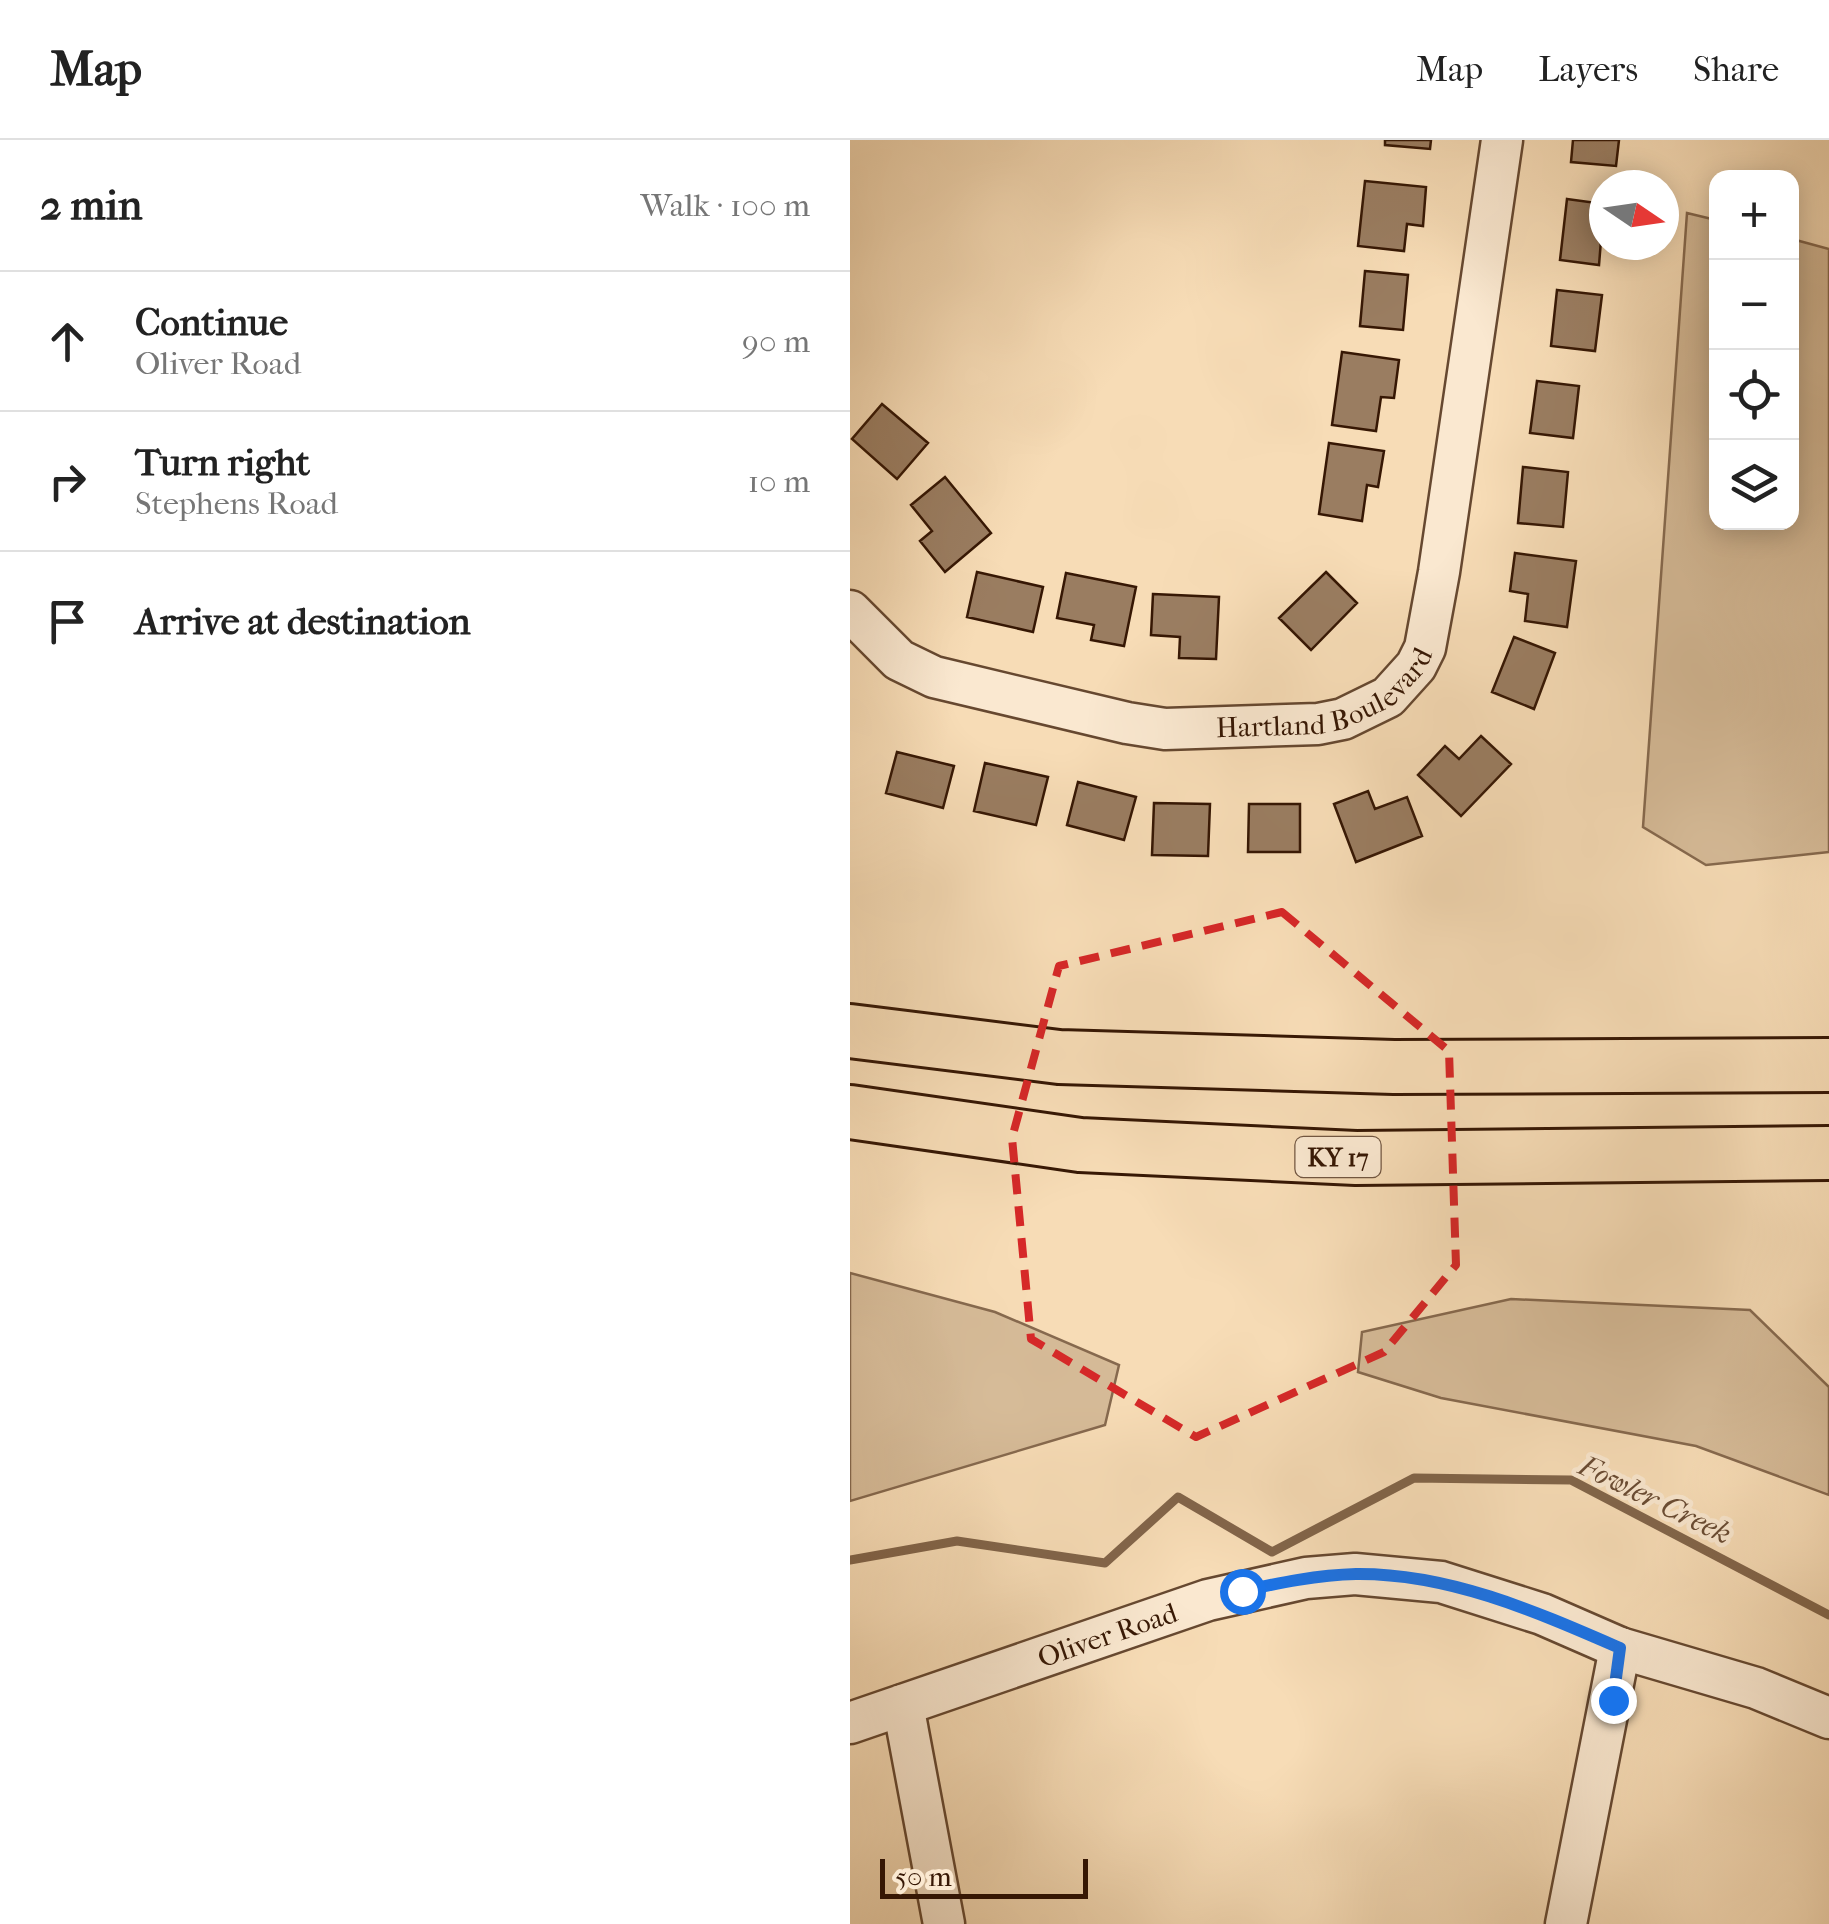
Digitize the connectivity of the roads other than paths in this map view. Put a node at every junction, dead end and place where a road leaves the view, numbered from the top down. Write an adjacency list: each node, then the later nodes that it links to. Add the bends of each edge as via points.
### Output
1 (1502, 140): 2 (street, Hartland Boulevard, via 1424,648 1388,697 1318,724 1128,724 934,677 899,660)
2 (850, 611)
3 (850, 1031): 4 (main road, via 1059,1057 1394,1067)
4 (1829, 1065)
5 (850, 1112): 6 (main road, KY 17, via 1080,1145 1337,1157)
6 (1829, 1154)
7 (1620, 1648): 8 (street, Oliver Road, via 1441,1582 1354,1574 1208,1600); 9 (street, Oliver Road, via 1708,1672); 12 (street)
8 (903, 1705): 10 (street, Oliver Road); 11 (street)
9 (1829, 1718)
10 (850, 1723)
11 (944, 1924)
12 (1566, 1924)

